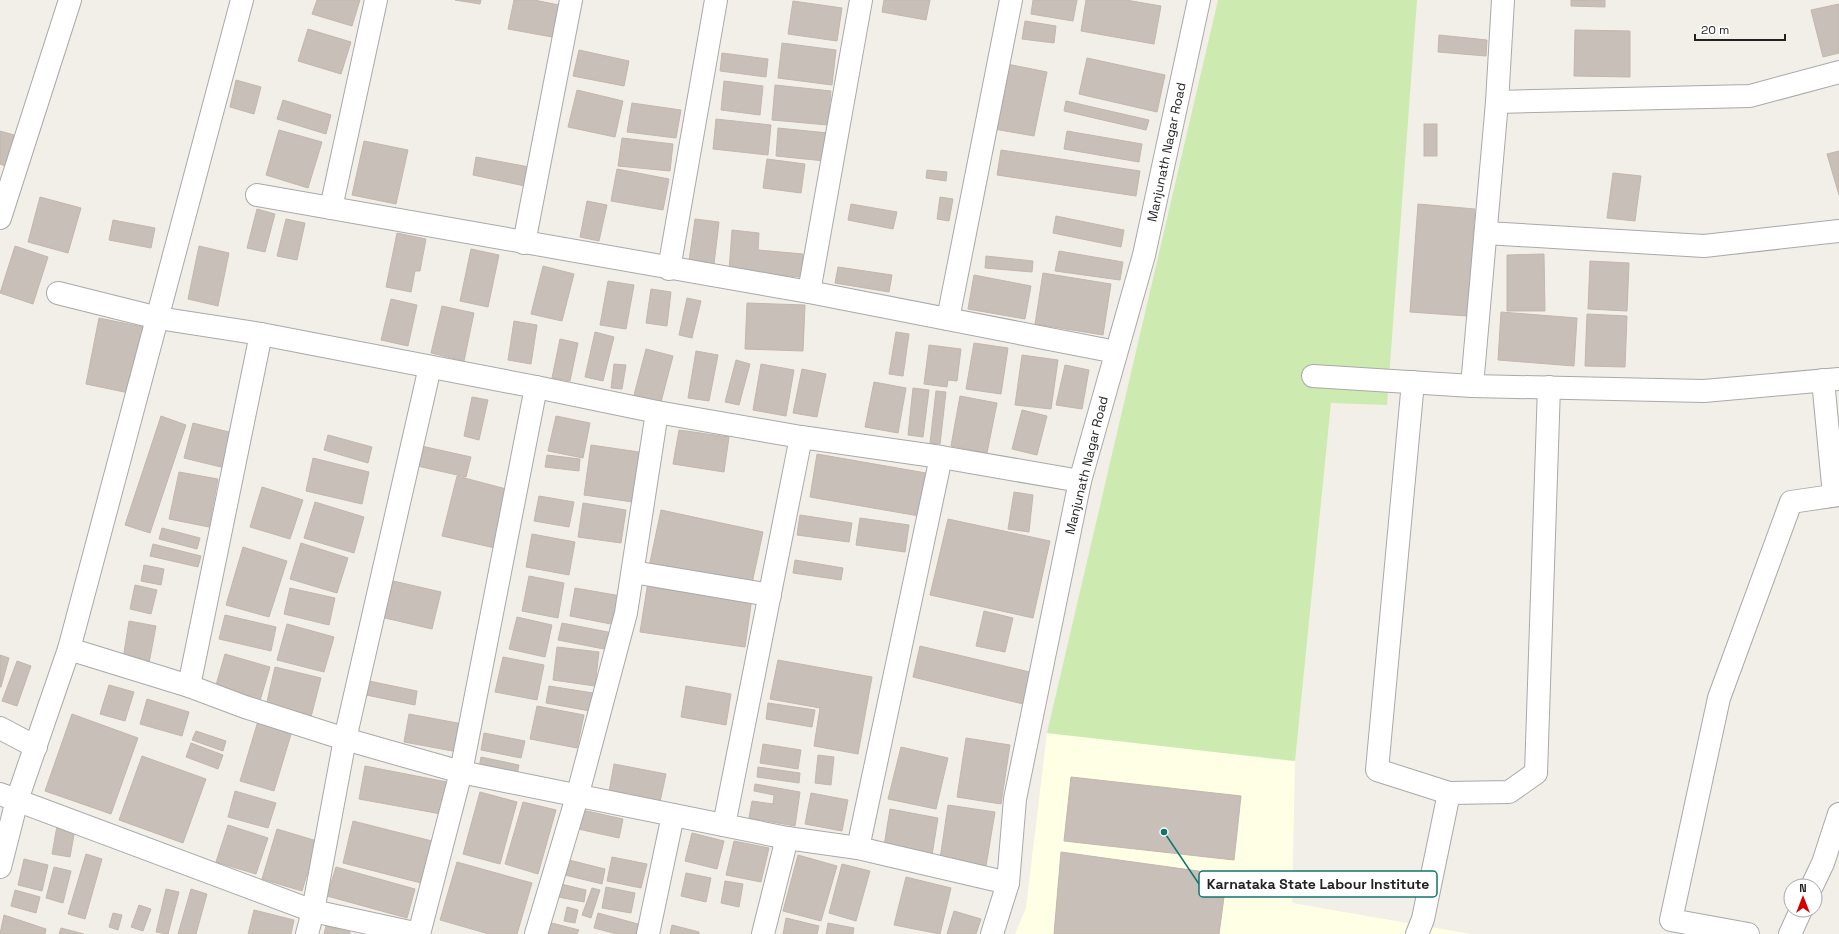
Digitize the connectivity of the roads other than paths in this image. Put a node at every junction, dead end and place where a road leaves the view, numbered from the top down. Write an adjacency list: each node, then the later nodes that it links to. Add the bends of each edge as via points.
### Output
1 (70, 0): 14 (street)
2 (242, 0): 21 (street)
3 (376, 0): 13 (street)
4 (571, 0): 17 (street)
5 (716, 0): 18 (street)
6 (861, 0): 19 (street)
7 (1011, 0): 22 (street)
8 (1199, 0): 24 (street, Manjunath Nagar Road, via 1144,255)
9 (1503, 0): 11 (street)
10 (1839, 72): 11 (street, via 1750,96)
11 (1497, 102): 16 (street)
12 (257, 195): 13 (street)
13 (331, 208): 17 (street)
14 (0, 218)
15 (1839, 231): 16 (street, via 1704,246)
16 (1486, 233): 29 (street)
17 (524, 243): 18 (street)
18 (669, 269): 19 (street)
19 (809, 292): 22 (street)
20 (58, 293): 21 (street)
21 (158, 318): 23 (street); 39 (street)
22 (948, 319): 24 (street)
23 (261, 334): 25 (street); 40 (street)
24 (1116, 352): 35 (street, Manjunath Nagar Road)
25 (430, 367): 30 (street); 42 (street)
26 (1313, 376): 28 (street)
27 (1831, 379): 31 (street, via 1704,391); 36 (street)
28 (1413, 382): 29 (street); 45 (street, via 1378,770)
29 (1472, 386): 31 (street)
30 (536, 387): 32 (street); 44 (street)
31 (1549, 387): 45 (street, via 1536,773 1509,792)
32 (657, 412): 33 (street); 37 (street)
33 (801, 437): 34 (street); 38 (street)
34 (940, 457): 35 (street); 52 (street)
35 (1080, 481): 55 (street, Manjunath Nagar Road, via 1015,799)
36 (1837, 495): 65 (street, via 1791,502 1719,698 1671,920)
37 (633, 572): 38 (street); 47 (street, via 626,613)
38 (770, 595): 50 (street)
39 (69, 649): 40 (street); 43 (street)
40 (189, 686): 42 (street)
41 (0, 728): 43 (street)
42 (345, 739): 44 (street); 56 (street)
43 (36, 747): 46 (street)
44 (461, 772): 47 (street); 59 (street)
45 (1449, 793): 64 (street, via 1423,919)
46 (8, 797): 53 (street); 56 (street)
47 (577, 797): 49 (street); 60 (street)
48 (1839, 814): 54 (street)
49 (673, 815): 50 (street); 61 (street)
50 (724, 825): 51 (street)
51 (787, 838): 52 (street); 62 (street)
52 (858, 848): 55 (street)
53 (0, 867)
54 (1816, 878)
55 (1008, 883): 63 (street, Manjunath Nagar Road)
56 (313, 911): 58 (street); 59 (street)
57 (1797, 918): 66 (street)
58 (307, 934)
59 (419, 934)
60 (536, 934)
61 (648, 934)
62 (763, 934)
63 (992, 934)
64 (1417, 934)
65 (1748, 934)
66 (1790, 934)

